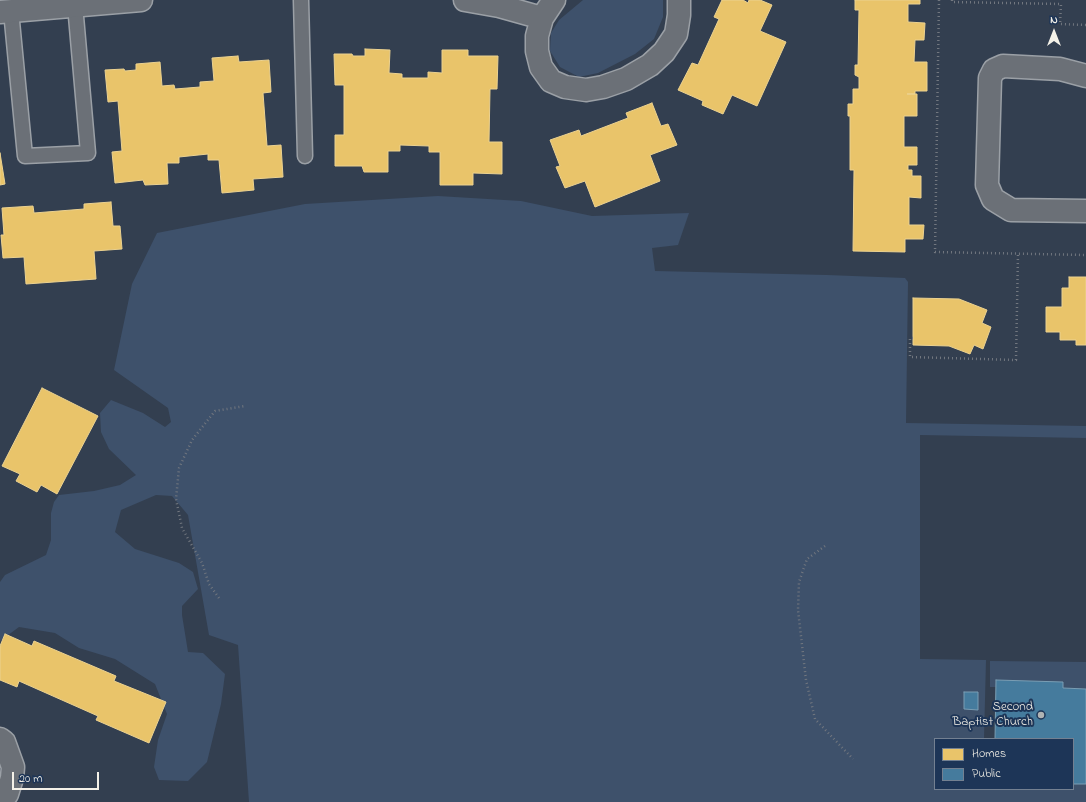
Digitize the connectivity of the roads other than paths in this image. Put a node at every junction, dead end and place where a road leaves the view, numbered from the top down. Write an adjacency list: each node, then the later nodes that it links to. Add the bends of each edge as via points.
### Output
1 (141, 0): 6 (street)
2 (301, 0): 10 (lane)
3 (465, 0): 8 (street)
4 (554, 0): 8 (street)
5 (680, 0): 8 (street, via 676,34 664,52 650,65 626,79 586,90 565,87 551,80 542,67 537,51)
6 (75, 5): 7 (street); 7 (lane, via 88,153 25,156)
7 (6, 9)
8 (542, 18)
9 (1086, 76): 11 (street, via 1060,69 1003,66 994,70 990,78 987,185 993,199 1011,210)
10 (305, 156)
11 (1086, 211)
12 (0, 739): 13 (street, via 4,742 13,767 7,794)
13 (0, 802)

